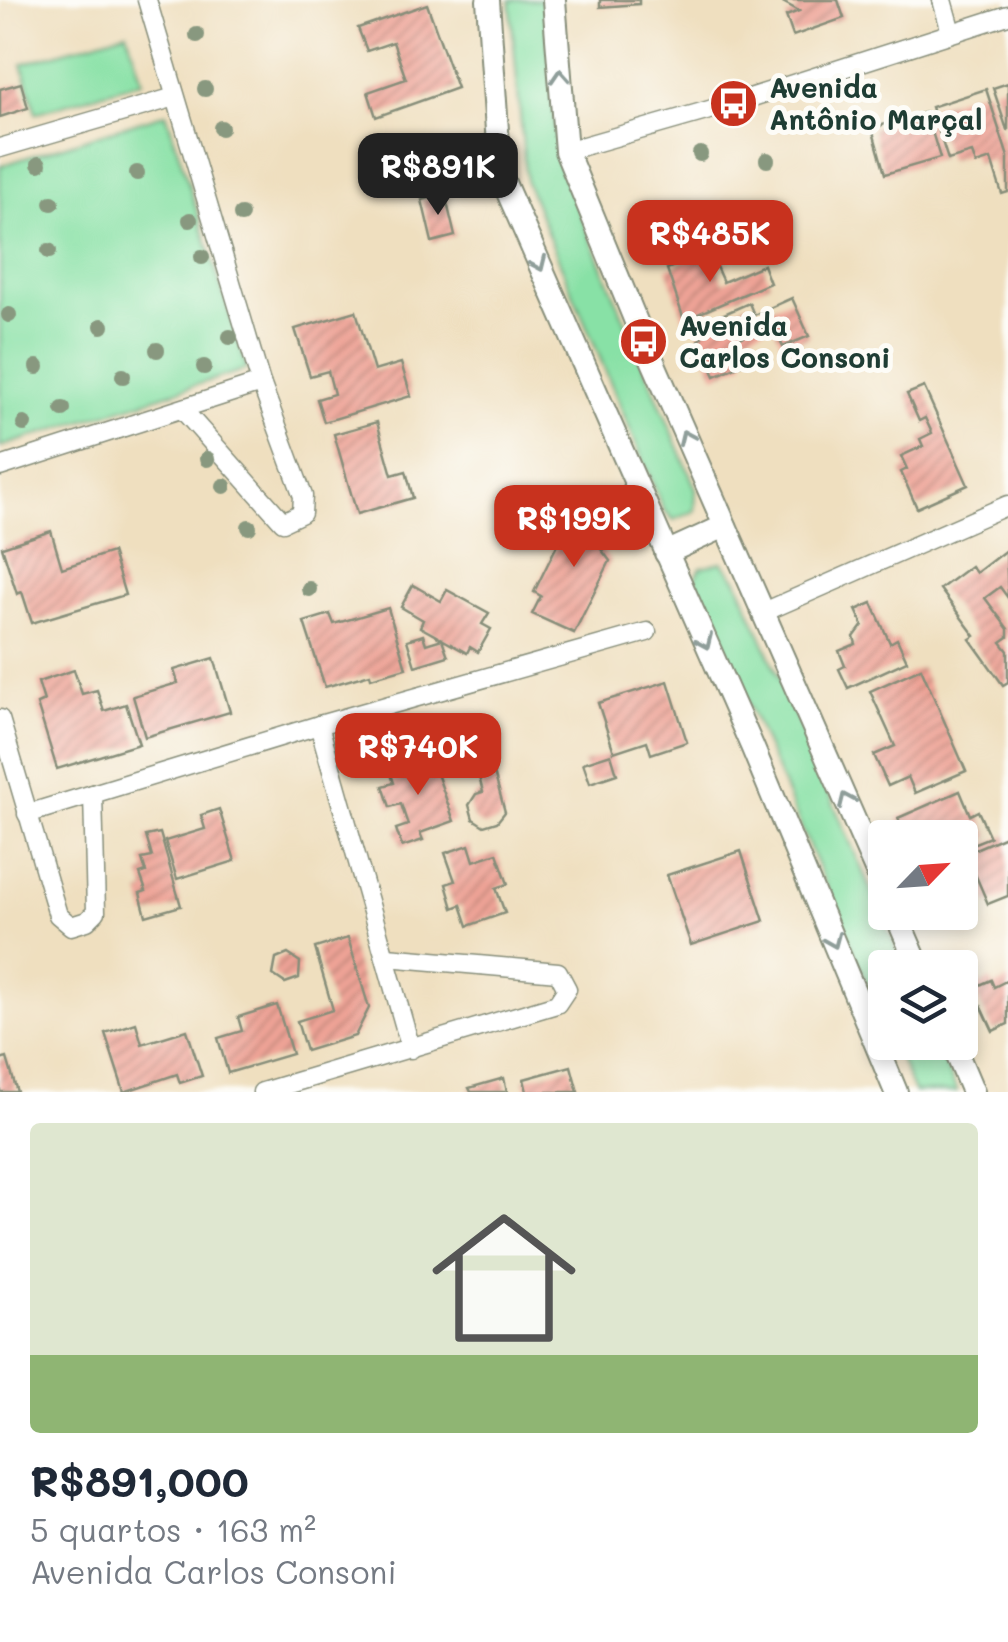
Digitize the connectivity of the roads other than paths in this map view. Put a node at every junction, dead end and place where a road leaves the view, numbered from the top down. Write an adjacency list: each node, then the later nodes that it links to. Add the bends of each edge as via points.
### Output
1 (148, 0): 7 (street)
2 (488, 0): 15 (main road, one-way to 15, via 500,174)
3 (554, 0): 9 (main road, one-way to 3)
4 (942, 0): 6 (street)
5 (1008, 15): 6 (street)
6 (951, 32): 9 (street)
7 (175, 97): 8 (street); 10 (street)
8 (0, 148)
9 (566, 152): 14 (main road, one-way to 9)
10 (261, 383): 11 (street); 11 (street, via 303,496 302,513 283,522)
11 (183, 410): 12 (street)
12 (0, 466)
13 (1008, 505): 16 (street)
14 (725, 526): 15 (main road); 16 (main road)
15 (666, 553): 27 (main road, one-way to 27)
16 (764, 612): 22 (main road, one-way to 16)
17 (647, 632): 19 (street)
18 (0, 719): 21 (street)
19 (319, 724): 20 (street); 23 (street)
20 (93, 794): 21 (street); 21 (street, via 96,912 71,926 58,915)
21 (27, 814)
22 (868, 851)
23 (387, 957): 24 (street); 24 (street, via 558,972 567,989 557,1004)
24 (410, 1049): 26 (street)
25 (960, 1060): 28 (main road)
26 (262, 1092)
27 (896, 1092)
28 (973, 1092)

